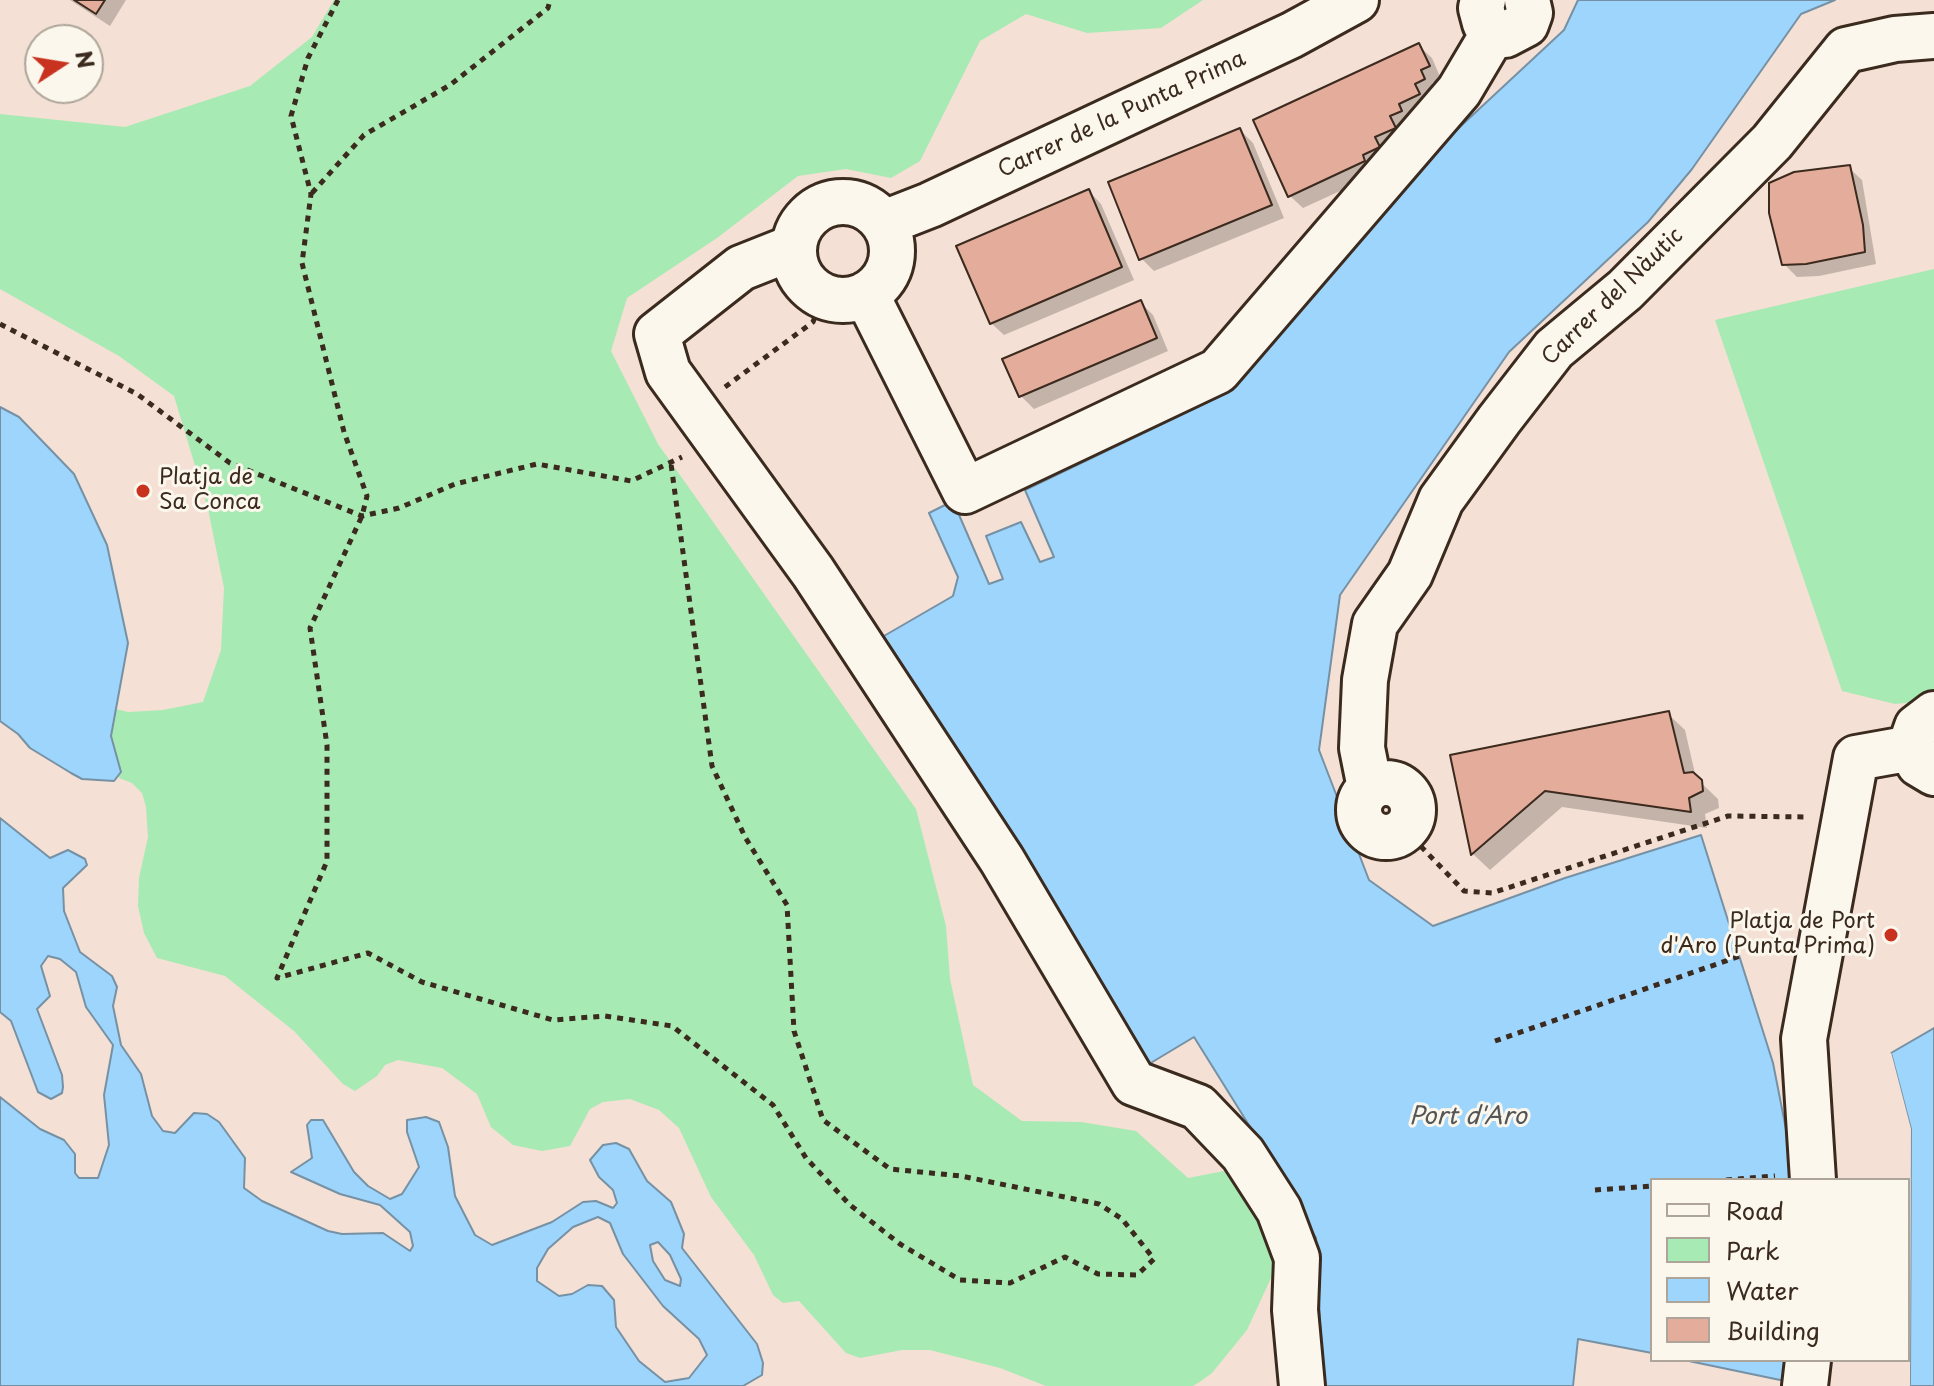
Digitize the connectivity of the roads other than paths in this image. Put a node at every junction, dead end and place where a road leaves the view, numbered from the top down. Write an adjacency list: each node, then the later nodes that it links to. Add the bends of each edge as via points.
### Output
1 (1356, 0): 5 (street, Carrer de la Punta Prima, via 1292,35)
2 (1527, 0): 3 (street, via 1530,13 1520,30 1505,35)
3 (1488, 16): 7 (street, via 1459,91 1218,371 965,491)
4 (1934, 36): 9 (street, Carrer del Nàutic, via 1846,50 1772,142 1625,290 1554,349 1441,500 1410,574 1375,624 1365,680 1362,748 1370,788 1397,785 1408,794 1412,808)
5 (884, 223): 6 (street, via 850,202 824,205 803,222); 7 (street, via 891,259 883,279)
6 (794, 247): 7 (street, via 801,276 823,296 845,300); 12 (street, via 741,268 657,334 668,372 813,572 994,847 1134,1083 1198,1107 1243,1154 1279,1210 1297,1258 1295,1310)
7 (866, 294)
8 (1927, 745): 10 (street, via 1856,758 1804,1039)
9 (1404, 829)
10 (1797, 1178)
11 (1808, 1362): 13 (street)
12 (1302, 1386)
13 (1805, 1386)

